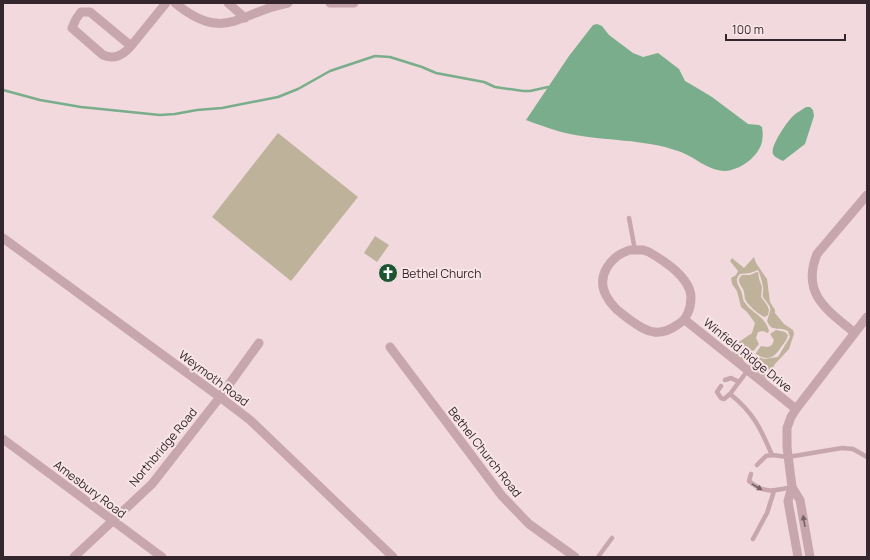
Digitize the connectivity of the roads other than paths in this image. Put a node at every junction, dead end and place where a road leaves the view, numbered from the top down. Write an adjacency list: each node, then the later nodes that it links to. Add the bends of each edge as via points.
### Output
1 (166, 3): 8 (street)
2 (176, 3): 7 (street, via 188,13 206,22 229,23)
3 (228, 3): 7 (street)
4 (288, 3): 7 (street)
5 (330, 3): 6 (street)
6 (354, 3)
7 (245, 18)
8 (130, 46): 8 (street, via 90,12 81,12 72,28 108,57 120,56)
9 (867, 195): 15 (street, via 817,254 812,272 812,282 825,309)
10 (629, 218): 12 (lane)
11 (3, 238): 23 (street, Weymoth Road)
12 (635, 250): 14 (street, Winfield Ridge Drive, via 649,252 683,278 690,289 691,297 689,311); 14 (street, Winfield Ridge Drive, via 623,252 614,258 605,270 603,283 610,302 650,332 668,330)
13 (867, 317): 15 (street)
14 (684, 320): 18 (street, Winfield Ridge Drive)
15 (855, 333): 24 (street)
16 (259, 343): 23 (street, Northbridge Road)
17 (390, 347): 39 (street, Bethel Church Road, via 502,496 529,524)
18 (748, 370): 20 (lane); 24 (street, Winfield Ridge Drive)
19 (725, 380): 20 (lane, via 730,378)
20 (739, 382): 22 (lane)
21 (721, 386): 22 (lane, via 717,392 721,398 724,399)
22 (730, 394): 26 (lane, via 756,422)
23 (220, 396): 33 (street, Northbridge Road, via 152,484); 38 (street, Weymoth Road, via 250,420)
24 (796, 409): 27 (street, via 787,428)
25 (3, 439): 33 (street, Amesbury Road)
26 (772, 455): 27 (lane); 29 (lane, via 766,456)
27 (788, 457): 28 (lane, via 842,448 853,449); 31 (street)
28 (867, 457)
29 (757, 465)
30 (751, 474): 32 (lane, one-way to 32, via 751,483 761,489)
31 (792, 487): 32 (lane); 41 (street, via 788,501); 42 (street, one-way to 31, via 800,500)
32 (774, 491): 35 (lane, via 764,521)
33 (112, 520): 36 (street, Northbridge Road); 37 (street, Amesbury Road)
34 (612, 538): 40 (lane)
35 (753, 539)
36 (74, 557)
37 (162, 557)
38 (393, 557)
39 (575, 557)
40 (598, 557)
41 (798, 557)
42 (810, 557)

